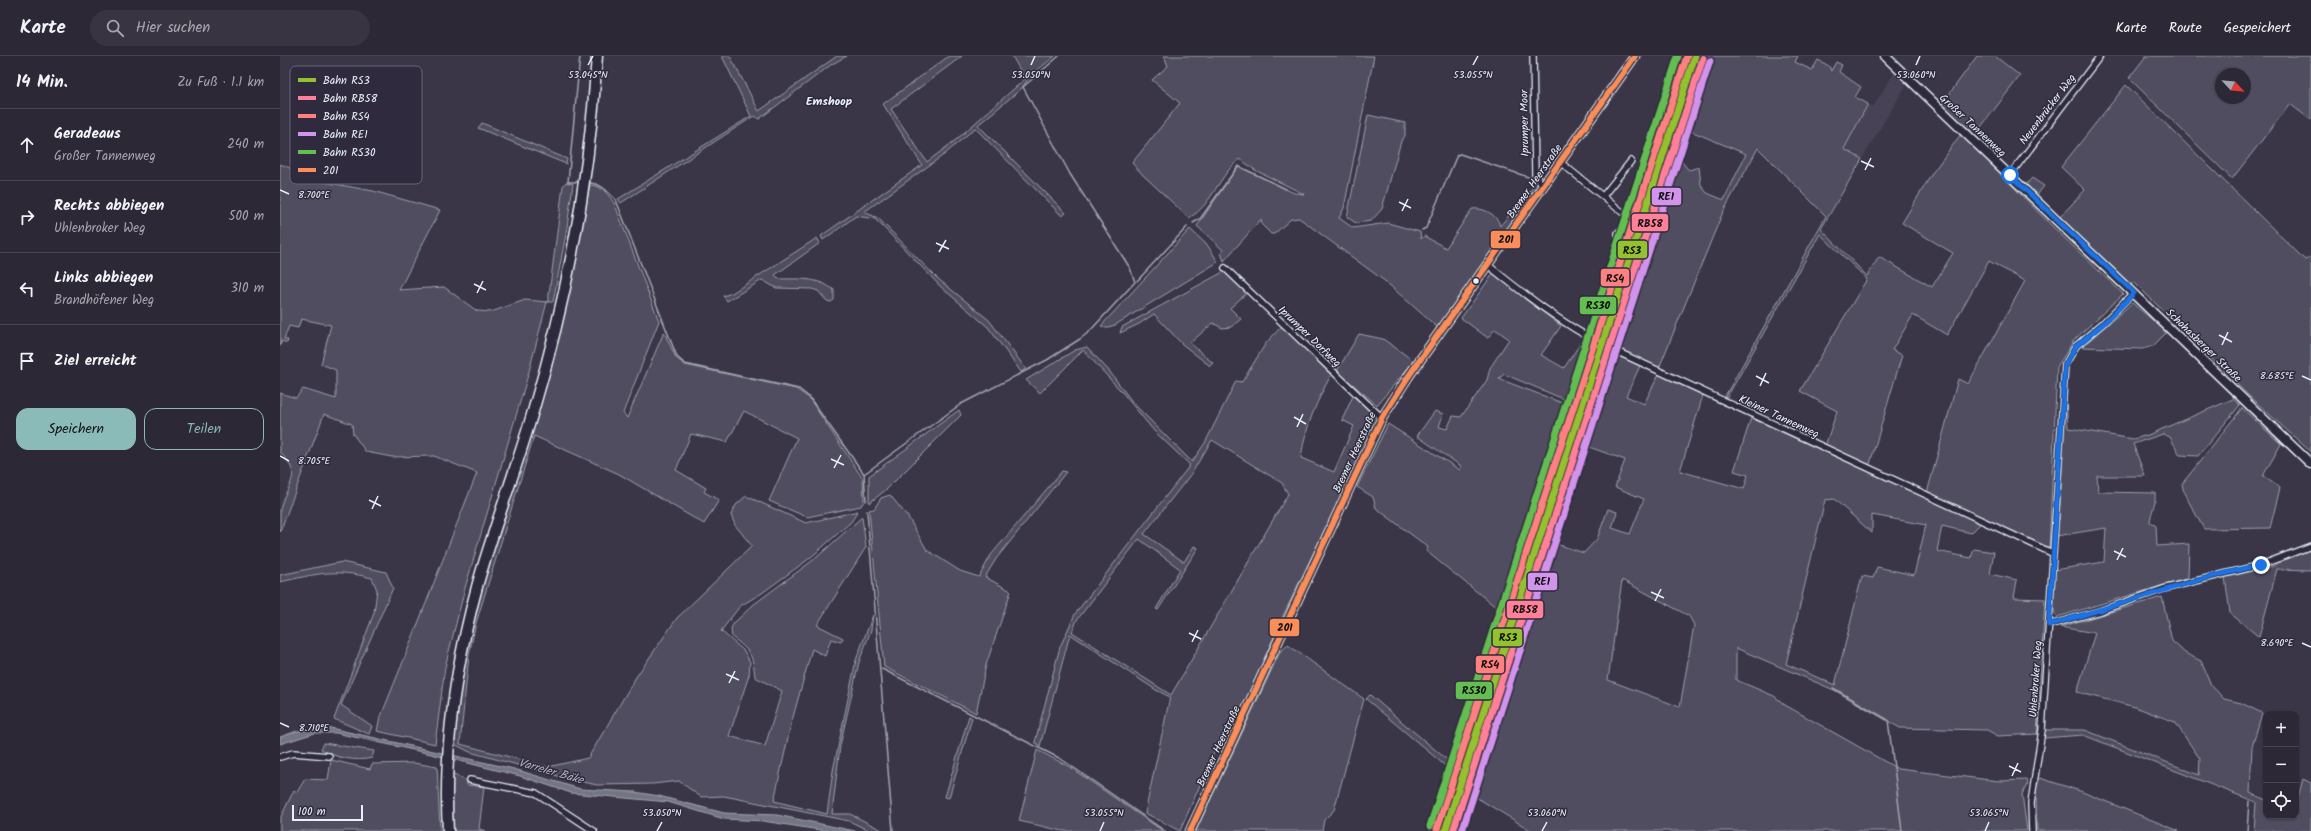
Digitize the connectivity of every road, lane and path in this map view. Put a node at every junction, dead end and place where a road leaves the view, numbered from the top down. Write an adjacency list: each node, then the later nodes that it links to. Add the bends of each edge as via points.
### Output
1 (591, 56): 10 (highway)
2 (597, 56): 10 (highway)
3 (1533, 56): 11 (street, Iprumper Moor, via 1535,174)
4 (1634, 56): 8 (main road, Bremer Heerstraße)
5 (1885, 56): 9 (main road, Großer Tannenweg)
6 (2100, 56): 9 (street, Neuenbrücker Weg)
7 (1631, 161): 12 (street)
8 (1560, 162): 11 (main road, Bremer Heerstraße); 12 (street)
9 (2010, 175): 16 (main road, Großer Tannenweg)
10 (582, 176): 24 (highway, via 567,279 556,327 534,408 482,570 464,640 446,744)
11 (1543, 187): 14 (main road, Bremer Heerstraße)
12 (1603, 196): 13 (street, via 1627,216 1628,220 1618,232)
13 (1618, 256)
14 (1488, 265): 17 (main road, Bremer Heerstraße); 20 (street, Kleiner Tannenweg, via 1572,329 1603,345)
15 (1225, 268): 17 (street, Iprumper Dorfweg)
16 (2134, 293): 18 (main road, Schohasberger Straße); 20 (street, Uhlenbroker Weg, via 2076,346 2065,365)
17 (1382, 418): 29 (main road, Bremer Heerstraße)
18 (2311, 464)
19 (2311, 546): 21 (street, via 2261,565 2163,589 2100,611)
20 (2052, 553): 21 (street, Uhlenbroker Weg)
21 (2049, 625): 30 (street, Uhlenbroker Weg, via 2042,730 2032,787)
22 (329, 756): 23 (street, via 292,753)
23 (280, 757)
24 (445, 766): 26 (highway); 27 (highway)
25 (470, 780): 28 (street, via 536,793)
26 (442, 831)
27 (448, 831)
28 (594, 831)
29 (1190, 831)
30 (2032, 831)

